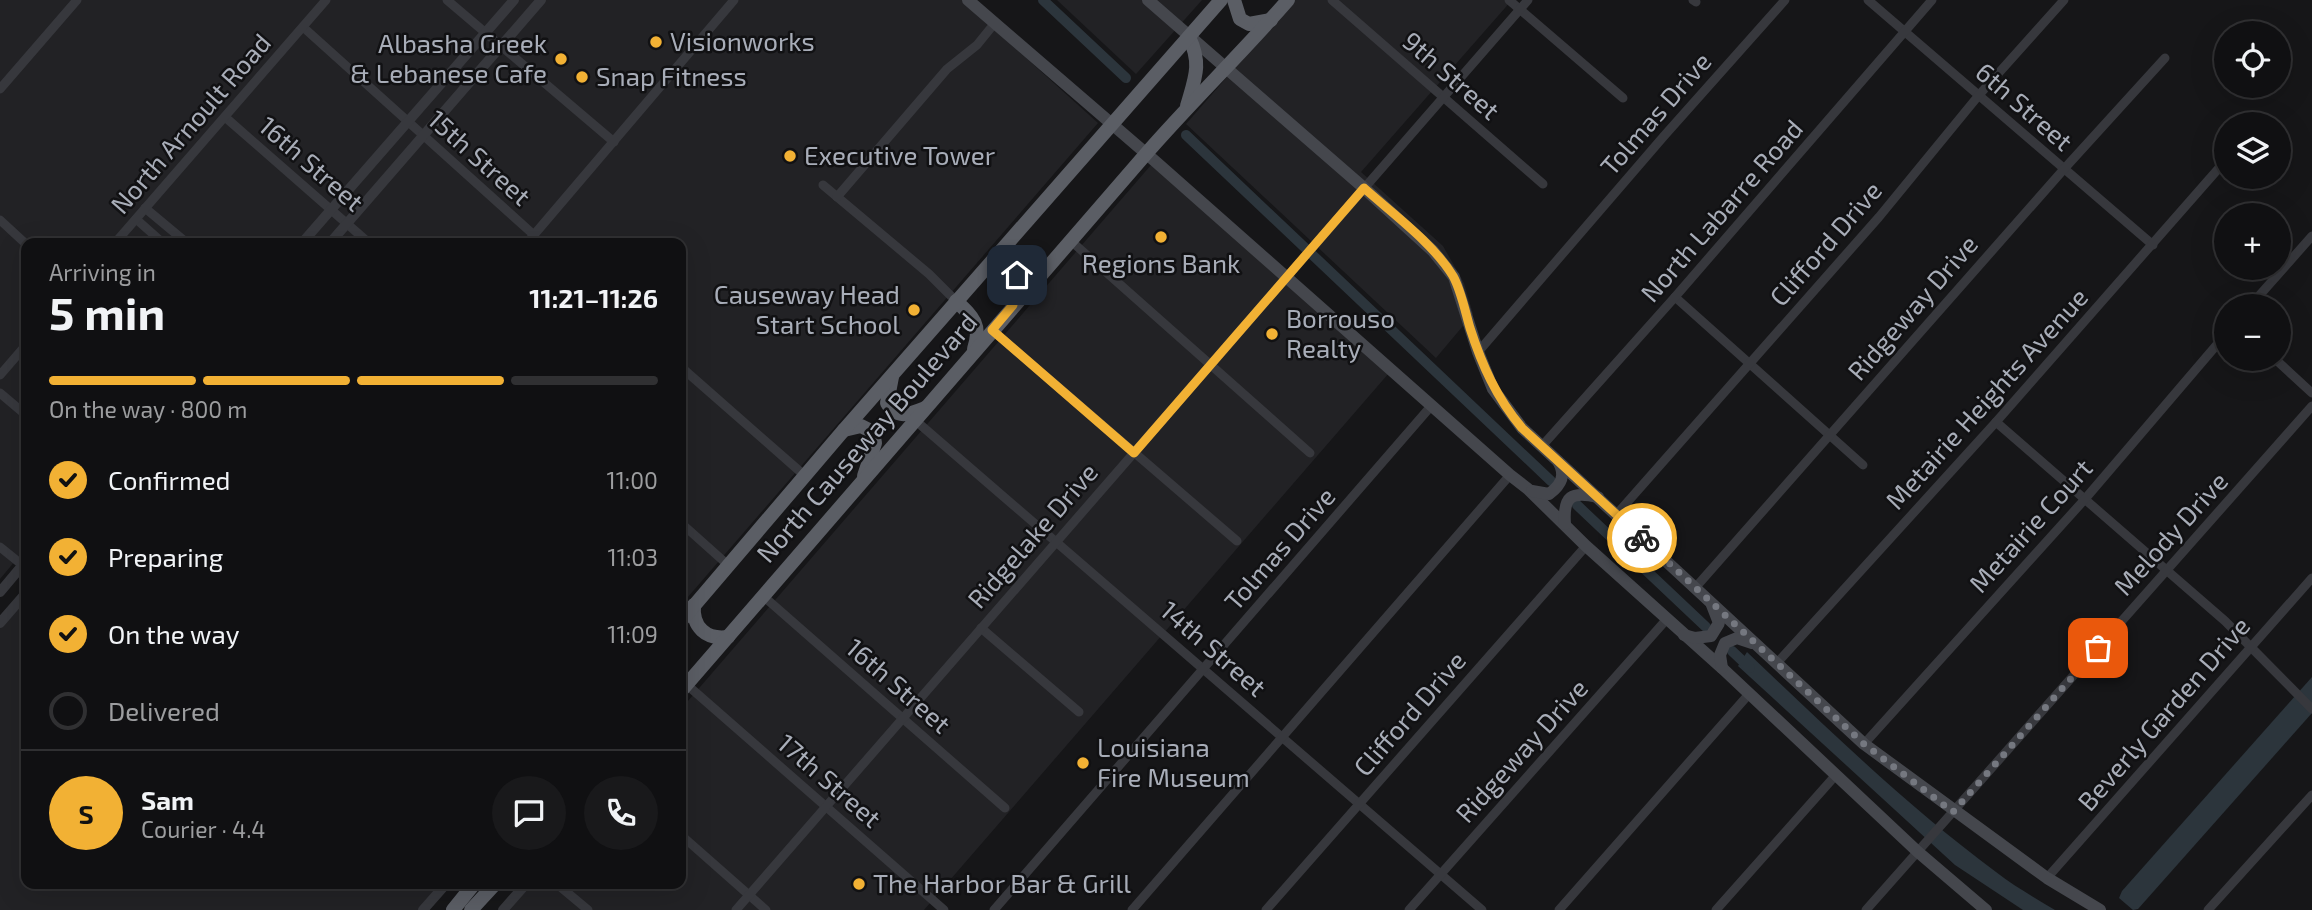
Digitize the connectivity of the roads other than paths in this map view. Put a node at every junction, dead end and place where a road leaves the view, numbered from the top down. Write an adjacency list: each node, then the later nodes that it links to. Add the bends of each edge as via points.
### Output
1 (77, 0): 29 (street)
2 (326, 0): 22 (street, North Arnoult Road)
3 (447, 0): 23 (street)
4 (514, 0): 23 (street)
5 (541, 0): 26 (street)
6 (734, 0): 38 (street)
7 (968, 0): 21 (main road)
8 (1148, 0): 25 (main road)
9 (1221, 0): 25 (highway, North Causeway Boulevard)
10 (1234, 0): 20 (highway, via 1240,19 1249,24)
11 (1288, 0): 20 (highway, North Causeway Boulevard)
12 (1332, 0): 31 (street, 9th Street)
13 (1509, 0): 19 (street)
14 (1528, 0): 19 (street, Ridgelake Drive)
15 (1785, 0): 72 (street, Tolmas Drive)
16 (1868, 0): 24 (street, 6th Street)
17 (1932, 0): 24 (street, North Labarre Road)
18 (2064, 0): 30 (street, Clifford Drive)
19 (1520, 9): 31 (street, Ridgelake Drive); 32 (street)
20 (1271, 20): 28 (highway, North Causeway Boulevard)
21 (994, 24): 36 (main road); 45 (street, via 947,69)
22 (303, 27): 34 (street, North Arnoult Road); 35 (street, 15th Street)
23 (486, 32): 26 (street); 35 (street)
24 (1905, 32): 30 (street, 6th Street); 66 (street, North Labarre Road)
25 (1189, 37): 28 (main road); 33 (highway, via 1197,70); 36 (highway, North Causeway Boulevard)
26 (501, 47): 37 (street); 38 (street)
27 (2165, 58): 40 (street, Ridgeway Drive)
28 (1225, 68): 33 (highway, North Causeway Boulevard); 44 (main road)
29 (0, 89)
30 (1979, 95): 40 (street, 6th Street); 75 (street, Clifford Drive)
31 (1443, 97): 42 (street, 9th Street); 44 (street, Ridgelake Drive)
32 (1623, 98)
33 (1185, 111): 39 (highway, North Causeway Boulevard)
34 (225, 117): 46 (street, North Arnoult Road); 47 (street, 16th Street)
35 (408, 122): 37 (street, 15th Street); 47 (street)
36 (1113, 124): 39 (main road); 63 (highway, North Causeway Boulevard)
37 (423, 136): 50 (street); 51 (street, 15th Street)
38 (614, 142): 51 (street)
39 (1146, 153): 61 (highway, North Causeway Boulevard); 64 (main road)
40 (2064, 169): 62 (street, 6th Street); 89 (street, Ridgeway Drive)
41 (2214, 174): 62 (street, Metairie Heights Avenue)
42 (1543, 184)
43 (823, 185): 45 (street)
44 (1364, 188): 64 (street, Ridgelake Drive); 72 (main road, via 1433,251 1454,277)
45 (837, 197): 67 (street)
46 (145, 208): 48 (street, North Arnoult Road); 55 (street)
47 (331, 210): 50 (street, 16th Street); 56 (street)
48 (136, 219): 53 (street, North Arnoult Road); 54 (street)
49 (0, 220): 60 (street)
50 (347, 224): 57 (street); 58 (street, 16th Street)
51 (534, 235): 59 (street)
52 (2312, 236): 65 (street)
53 (119, 238)
54 (157, 238)
55 (181, 238)
56 (307, 238)
57 (334, 238)
58 (363, 238)
59 (531, 238)
60 (21, 239)
61 (1070, 241): 68 (highway, North Causeway Boulevard); 74 (street)
62 (2153, 246): 87 (street, Metairie Heights Avenue)
63 (998, 254): 67 (highway, North Causeway Boulevard); 68 (highway, via 1016,270)
64 (1287, 277): 74 (street, Ridgelake Drive); 83 (main road)
65 (2261, 294)
66 (1675, 298): 75 (street); 90 (street, North Labarre Road)
67 (956, 301): 73 (highway, via 977,329); 78 (highway, North Causeway Boulevard)
68 (1013, 305): 69 (highway, North Causeway Boulevard)
69 (992, 330): 73 (highway, North Causeway Boulevard); 91 (street)
70 (2214, 348): 100 (street, Metairie Court)
71 (21, 351): 79 (street)
72 (1478, 352): 90 (main road, via 1493,389)
73 (972, 354): 82 (highway, North Causeway Boulevard)
74 (1211, 364): 91 (street, Ridgelake Drive); 92 (street)
75 (1749, 364): 89 (street); 101 (street, Clifford Drive)
76 (686, 371): 95 (street)
77 (2287, 371): 81 (street)
78 (894, 373): 82 (highway, via 887,402 896,413 913,413); 88 (highway, North Causeway Boulevard)
79 (0, 375)
80 (0, 393): 85 (street)
81 (2312, 393)
82 (930, 405): 86 (highway, North Causeway Boulevard)
83 (1432, 405): 96 (main road); 128 (street, Tolmas Drive)
84 (2312, 407): 111 (street, Melody Drive)
85 (21, 411)
86 (916, 421): 97 (highway, North Causeway Boulevard); 105 (street, 14th Street)
87 (1996, 422): 100 (street); 127 (street, Metairie Heights Avenue)
88 (843, 431): 95 (highway, North Causeway Boulevard); 97 (highway, via 861,426 873,432 875,443)
89 (1829, 435): 94 (street); 113 (street, Ridgeway Drive)
90 (1542, 446): 93 (main road)
91 (1134, 453): 104 (street); 105 (street, Ridgelake Drive)
92 (1310, 453)
93 (1557, 460): 98 (main road, via 1563,471 1555,490 1549,494); 99 (main road)
94 (1863, 465)
95 (804, 475): 109 (highway, North Causeway Boulevard)
96 (1510, 475): 98 (main road); 136 (street)
97 (863, 481): 115 (highway, North Causeway Boulevard)
98 (1528, 489): 102 (main road)
99 (1598, 497): 101 (main road); 102 (main road, via 1577,494 1569,498 1564,505)
100 (2085, 499): 111 (street); 137 (street, Metairie Court)
101 (1616, 515): 113 (main road)
102 (1565, 524): 106 (main road)
103 (686, 527): 109 (street)
104 (1237, 541)
105 (1056, 542): 122 (street, Ridgelake Drive); 128 (street, 14th Street)
106 (1586, 546): 120 (main road); 140 (street, Clifford Drive)
107 (0, 547): 108 (street)
108 (21, 562)
109 (728, 565): 118 (highway, North Causeway Boulevard)
110 (21, 569): 114 (street)
111 (2167, 570): 126 (street); 143 (street, Melody Drive)
112 (2312, 578): 126 (street, Beverly Garden Drive)
113 (1695, 588): 117 (main road)
114 (0, 592)
115 (763, 596): 124 (highway, North Causeway Boulevard); 135 (street, 16th Street)
116 (21, 599): 121 (street)
117 (1711, 603): 123 (main road, via 1719,623 1716,631 1703,639); 125 (main road)
118 (694, 605): 119 (highway, North Causeway Boulevard); 124 (highway, via 695,621 705,634)
119 (686, 615)
120 (1666, 620): 123 (main road); 146 (street, Ridgeway Drive)
121 (0, 623)
122 (981, 628): 134 (street); 135 (street, Ridgelake Drive)
123 (1684, 635): 129 (main road)
124 (728, 637): 130 (highway, North Causeway Boulevard)
125 (1756, 644): 127 (main road); 129 (main road, via 1737,638 1725,643)
126 (2250, 647): 133 (street); 147 (street, Beverly Garden Drive)
127 (1776, 663): 137 (main road)
128 (1204, 668): 136 (street, 14th Street); 162 (street, Tolmas Drive)
129 (1722, 668): 132 (main road)
130 (686, 685)
131 (686, 690): 141 (street, 17th Street)
132 (1749, 694): 138 (main road); 167 (street)
133 (2312, 709)
134 (1079, 712)
135 (903, 718): 141 (street, Ridgelake Drive); 142 (street, 16th Street)
136 (1283, 736): 140 (street, 14th Street); 163 (street)
137 (1864, 744): 143 (main road)
138 (1835, 776): 145 (main road); 168 (street)
139 (2312, 795): 172 (street)
140 (1359, 803): 146 (street, 14th Street); 164 (street, Clifford Drive)
141 (826, 807): 153 (street, Ridgelake Drive); 161 (street, 17th Street)
142 (1005, 808)
143 (1953, 812): 145 (street, Melody Drive); 147 (main road)
144 (686, 839): 153 (street)
145 (1920, 849): 169 (street, Melody Drive); 170 (main road)
146 (1441, 874): 165 (street, Ridgeway Drive); 166 (street, 14th Street)
147 (2047, 878): 171 (main road)
148 (442, 889): 154 (street)
149 (470, 889): 155 (highway)
150 (490, 889): 156 (highway)
151 (522, 889): 157 (street)
152 (563, 889): 158 (street)
153 (749, 895): 159 (street, Ridgelake Drive); 160 (street)
154 (423, 910)
155 (453, 910)
156 (471, 910)
157 (503, 910)
158 (588, 910)
159 (736, 910)
160 (766, 910)
161 (944, 910)
162 (994, 910)
163 (1132, 910)
164 (1266, 910)
165 (1409, 910)
166 (1482, 910)
167 (1559, 910)
168 (1716, 910)
169 (1866, 910)
170 (1986, 910)
171 (2100, 910)
172 (2208, 910)

